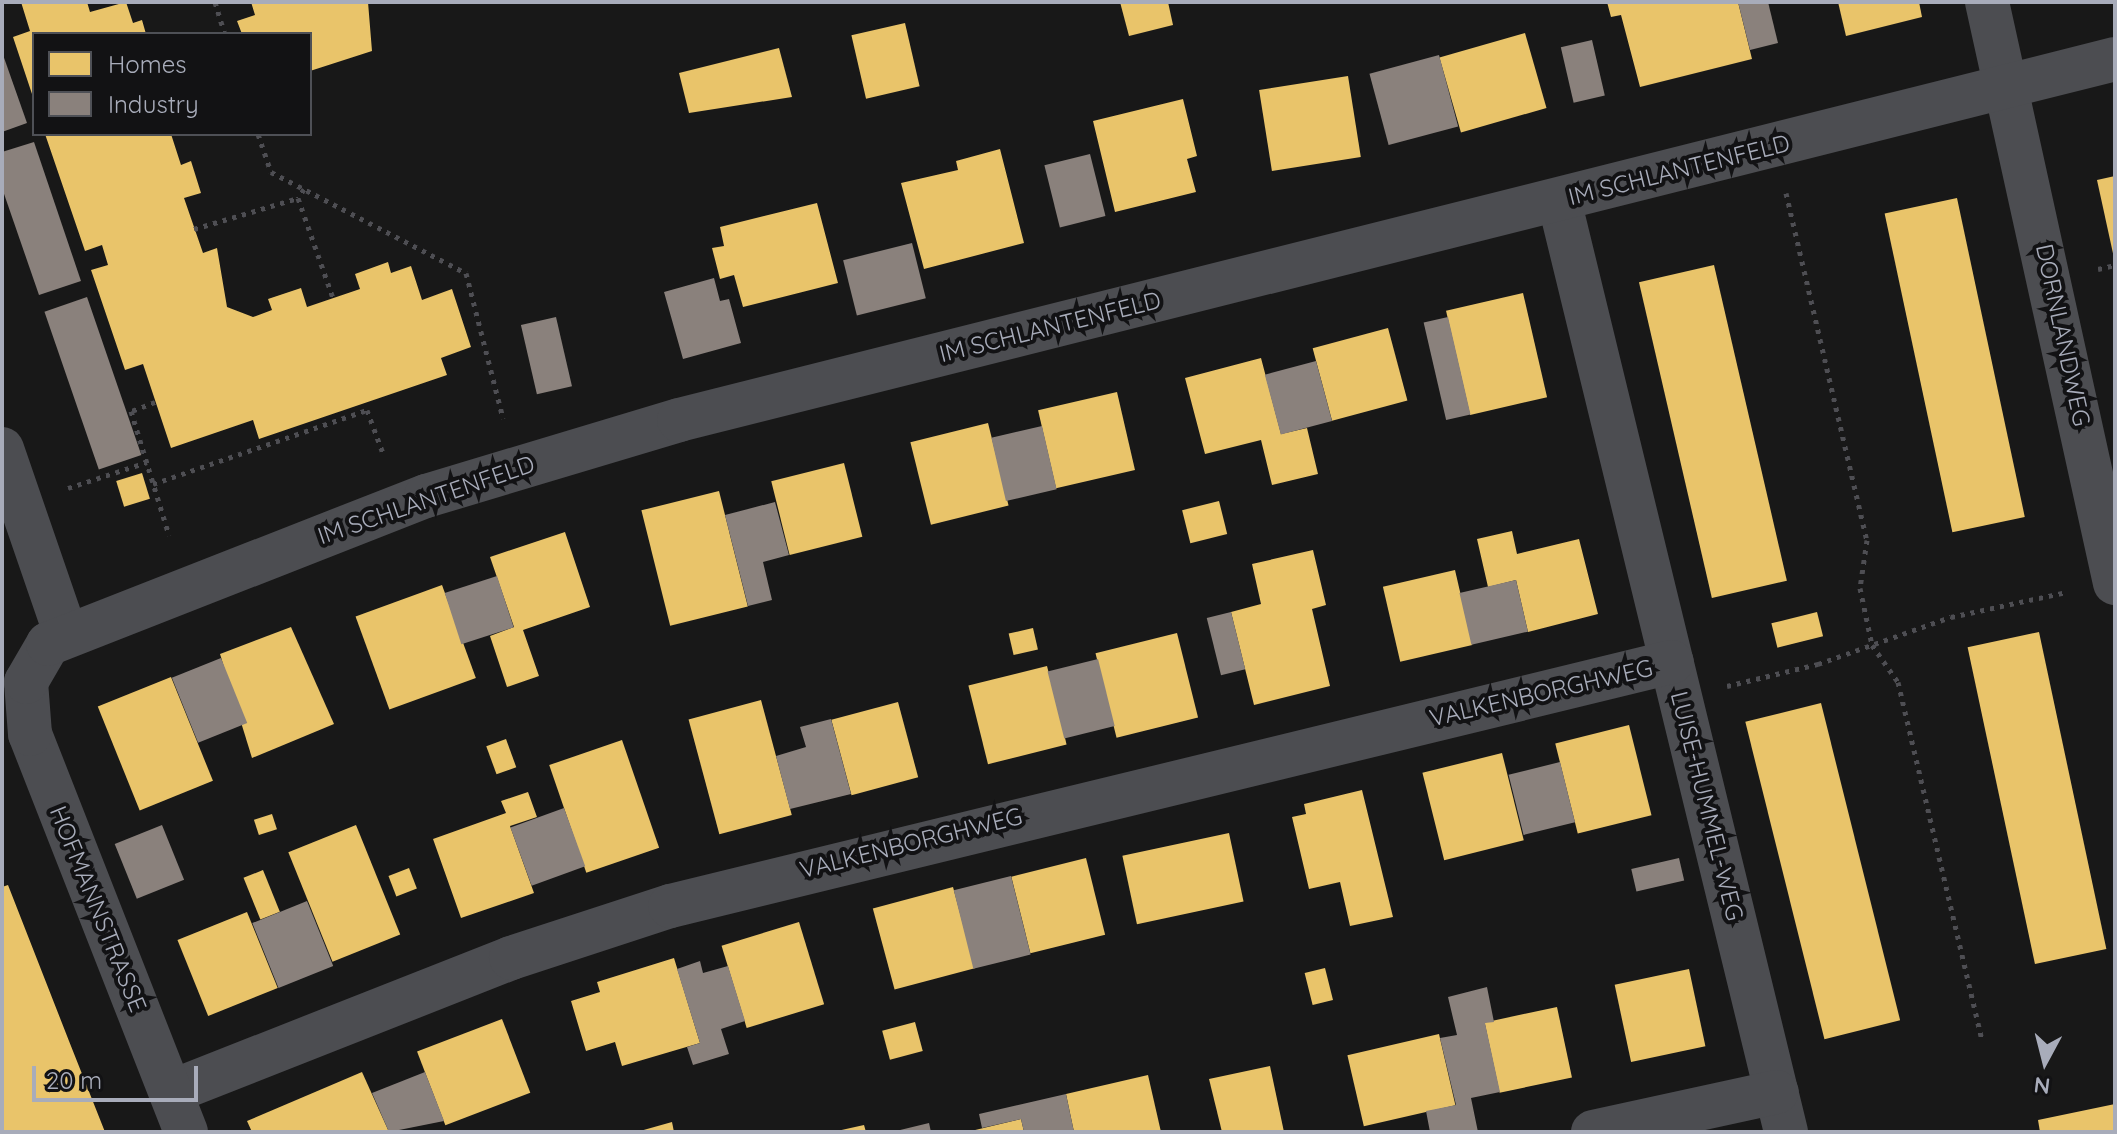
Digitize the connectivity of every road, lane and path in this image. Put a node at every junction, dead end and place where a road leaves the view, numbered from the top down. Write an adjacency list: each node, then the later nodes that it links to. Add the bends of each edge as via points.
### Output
1 (215, 2): 3 (path)
2 (1987, 2): 5 (street, DORNLANDWEG)
3 (224, 32)
4 (2115, 59): 5 (street, IM SCHLANTENFELD)
5 (2010, 87): 10 (street, IM SCHLANTENFELD); 21 (street, DORNLANDWEG)
6 (259, 136): 8 (path, via 271,172)
7 (1784, 185): 24 (path, via 1867,540 1860,588)
8 (304, 189): 9 (path); 14 (path, via 466,273)
9 (298, 198): 11 (path); 12 (path)
10 (1559, 200): 23 (street, IM SCHLANTENFELD, via 679,420 439,492); 25 (street, LUISE-HUMMEL-WEG)
11 (194, 229)
12 (333, 298)
13 (155, 402): 17 (path, via 131,411)
14 (503, 418)
15 (2, 449): 23 (street)
16 (384, 456): 18 (path, via 367,410)
17 (147, 462): 18 (path); 19 (path)
18 (153, 484): 20 (path)
19 (61, 490)
20 (169, 535)
21 (2115, 583)
22 (2073, 591): 24 (path, via 1951,617)
23 (66, 635): 26 (street, IM SCHLANTENFELD, via 37,655)
24 (1872, 645): 25 (path); 27 (path, via 1898,682)
25 (1676, 680): 28 (street, VALKENBORGHWEG, via 670,906 511,958); 29 (street, LUISE-HUMMEL-WEG)
26 (26, 682): 28 (street, HOFMANNSTRASSE, via 36,752)
27 (1982, 1040)
28 (178, 1112)
29 (1782, 1112): 30 (street)
30 (1593, 1132)

